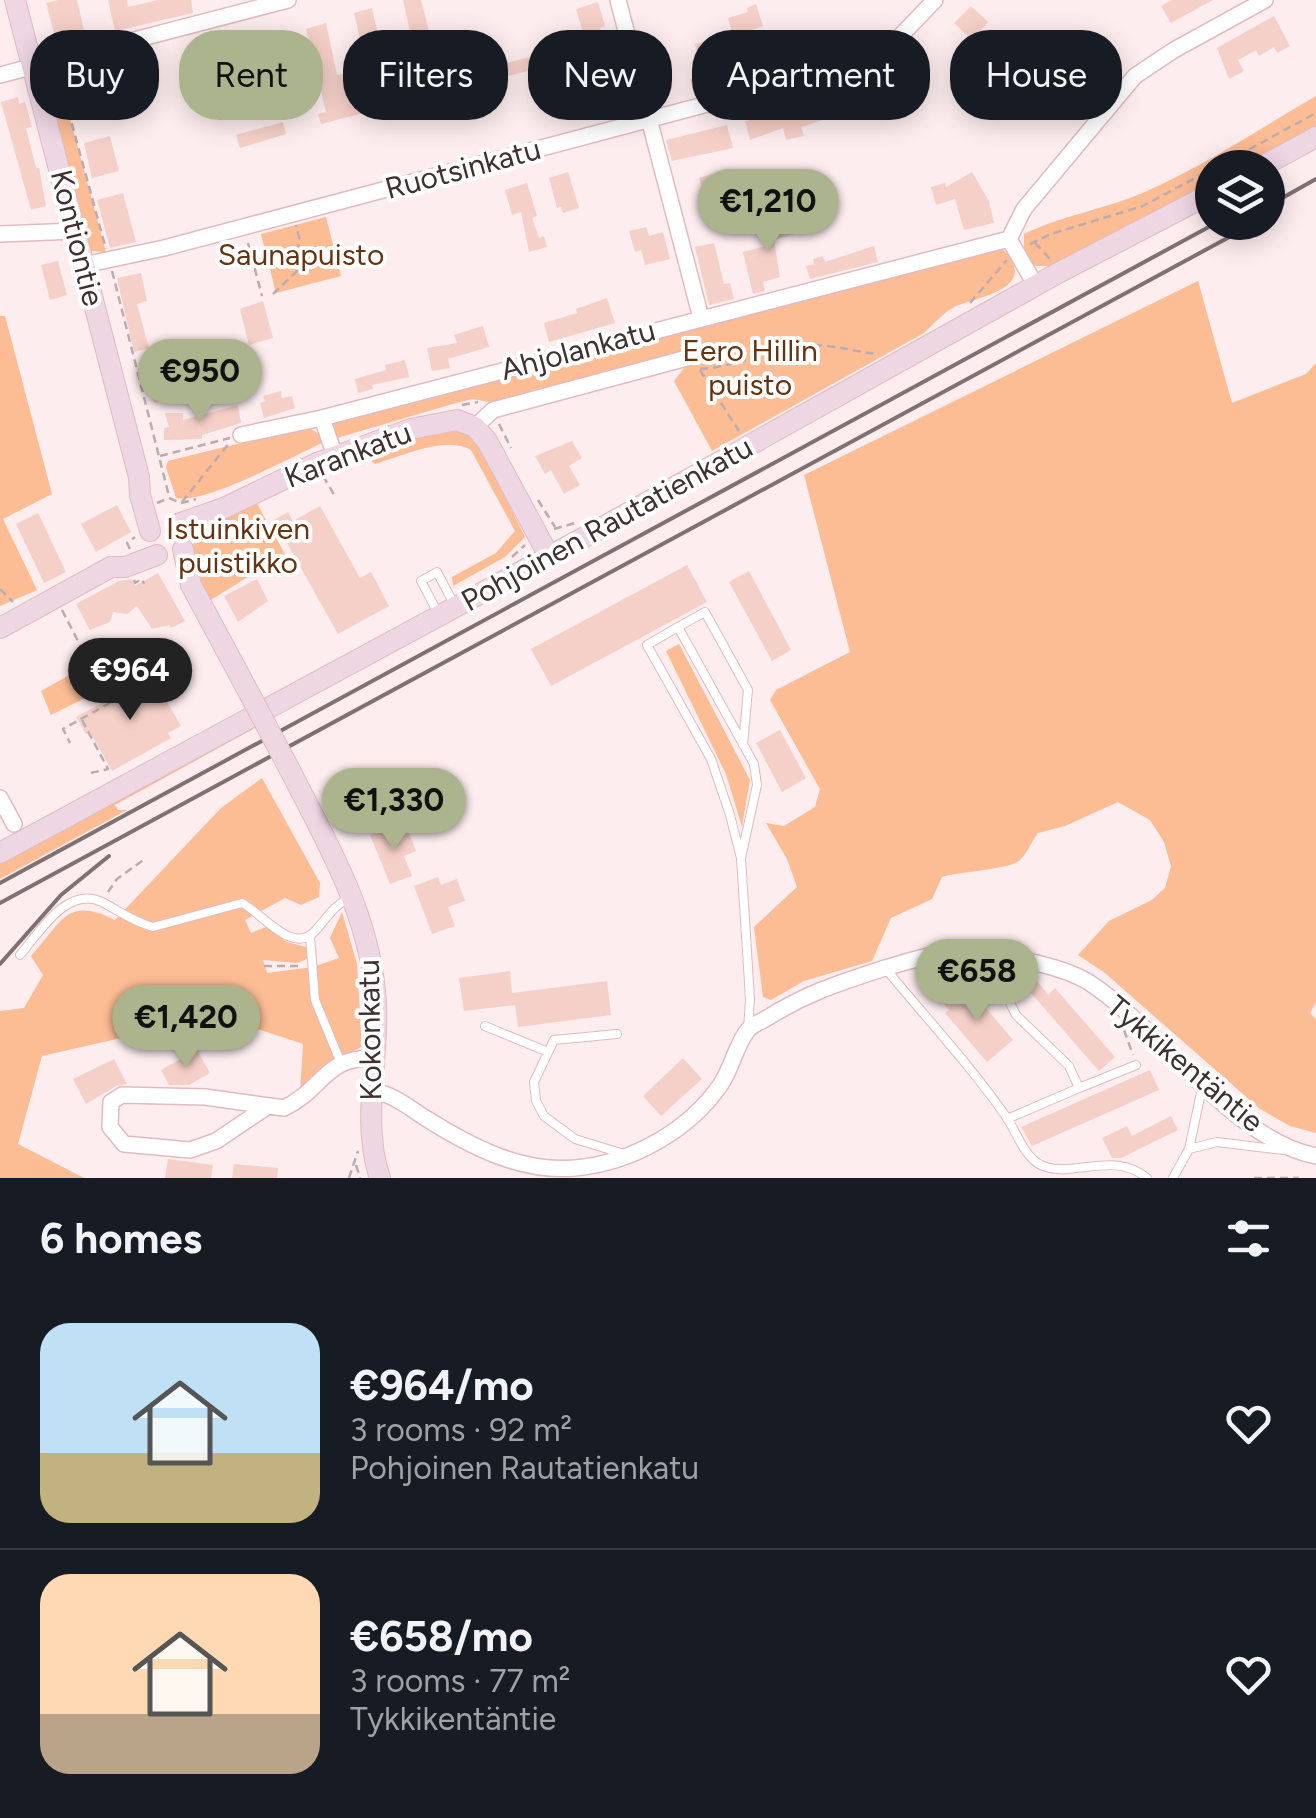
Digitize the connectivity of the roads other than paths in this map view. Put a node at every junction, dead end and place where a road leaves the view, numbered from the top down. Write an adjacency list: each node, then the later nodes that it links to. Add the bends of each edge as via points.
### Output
1 (15, 0): 8 (street, Kontiontie)
2 (288, 0): 7 (street)
3 (618, 0): 6 (street)
4 (935, 0): 11 (street, Ruotsinkatu, via 874,58)
5 (1262, 1): 19 (street, via 1135,76 1024,209)
6 (626, 30)
7 (159, 33)
8 (30, 58)
9 (30, 67): 10 (street)
10 (0, 75)
11 (672, 114)
12 (46, 120): 17 (street, Kontiontie)
13 (650, 120): 20 (street, Ruotsinkatu); 22 (street)
14 (1316, 137): 15 (street)
15 (1285, 154)
16 (1195, 202): 21 (street, Pohjoinen Rautatienkatu)
17 (75, 231): 18 (street); 20 (street, Kontiontie)
18 (0, 234)
19 (1013, 246): 21 (street); 22 (street, Ahjolankatu)
20 (84, 265): 28 (street, Kontiontie, via 139,477)
21 (1036, 286): 29 (street, Pohjoinen Rautatienkatu)
22 (701, 318): 24 (street, Ahjolankatu)
23 (687, 358): 25 (street, via 493,410)
24 (322, 418): 26 (street, Ahjolankatu); 27 (street)
25 (475, 427): 27 (street, Karankatu, via 440,422); 29 (street)
26 (241, 435)
27 (335, 456): 28 (street, Karankatu)
28 (168, 536): 32 (street, Karankatu, via 120,556 112,567); 33 (street, Kontiontie)
29 (544, 547): 30 (street, Pohjoinen Rautatienkatu)
30 (448, 611): 30 (lane, via 421,581 437,572); 37 (street, Pohjoinen Rautatienkatu)
31 (678, 626): 34 (lane); 34 (lane, via 705,612 740,674 748,690); 38 (lane, via 647,645 710,759)
32 (0, 628)
33 (249, 693): 39 (street, Kokonkatu, bridge)
34 (743, 744): 38 (lane, via 757,785)
35 (0, 798): 36 (street)
36 (14, 824)
37 (0, 853)
38 (741, 858): 45 (lane)
39 (353, 896): 40 (lane); 48 (street, Kokonkatu, via 372,967)
40 (310, 936): 41 (lane, via 290,937 242,904 153,927 89,898 69,903); 49 (lane, via 315,1000)
41 (20, 956)
42 (1007, 960): 43 (street, Tykkikentäntie, via 926,955); 51 (street, Tykkikentäntie, via 1090,983); 52 (lane, via 1006,995 1016,1015 1068,1066)
43 (885, 968): 45 (street, Tykkikentäntie, via 818,988); 55 (lane)
44 (485, 1026): 47 (lane)
45 (748, 1030): 58 (street, via 722,1083 698,1111)
46 (617, 1034): 47 (lane, via 554,1040)
47 (548, 1052): 58 (lane, via 534,1082 544,1116 575,1139)
48 (376, 1058): 49 (street); 53 (street, Kokonkatu)
49 (340, 1062): 54 (street, via 295,1103)
50 (1136, 1065): 52 (lane)
51 (1203, 1084): 56 (lane); 57 (street, Tykkikentäntie, via 1252,1125)
52 (1079, 1088): 55 (lane)
53 (374, 1091): 58 (street, via 511,1160 574,1168); 59 (street, Kokonkatu)
54 (268, 1106): 54 (street, via 122,1095 111,1102 110,1127 124,1144 190,1150)
55 (1007, 1118): 60 (lane, via 1044,1167 1108,1165 1135,1168)
56 (1189, 1149): 57 (lane, via 1217,1142); 61 (lane)
57 (1309, 1155)
58 (627, 1156)
59 (372, 1177)
60 (1147, 1178)
61 (1173, 1178)

